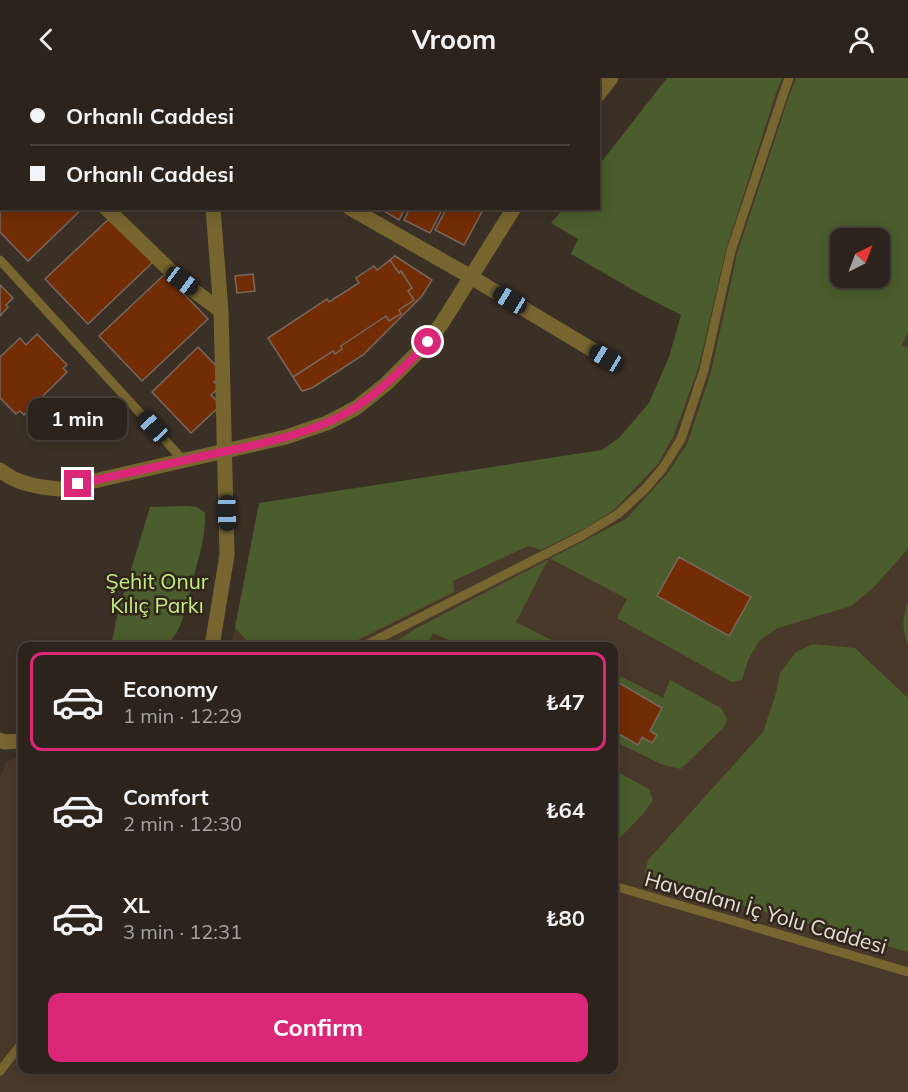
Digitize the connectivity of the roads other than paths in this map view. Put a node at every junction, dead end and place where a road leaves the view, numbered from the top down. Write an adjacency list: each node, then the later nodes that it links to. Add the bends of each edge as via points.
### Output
1 (789, 78): 14 (lane, via 732,251 701,380 681,439 663,468 618,514 592,530)
2 (108, 210): 8 (street, via 182,281)
3 (213, 210): 8 (street)
4 (354, 210): 7 (street)
5 (513, 210): 7 (street)
6 (0, 260): 11 (lane)
7 (471, 277): 9 (street); 10 (street, via 428,342 356,408 286,437)
8 (221, 311): 10 (street)
9 (606, 358)
10 (226, 452): 11 (street); 13 (street, via 227,555)
11 (184, 461): 12 (street, via 59,489 21,482)
12 (0, 470)
13 (213, 642)
14 (372, 642)
15 (0, 740): 16 (street)
16 (18, 741)
17 (618, 887): 18 (lane, Havaalanı İç Yolu Caddesi)
18 (908, 972)
19 (18, 1048): 20 (lane)
20 (0, 1071)

